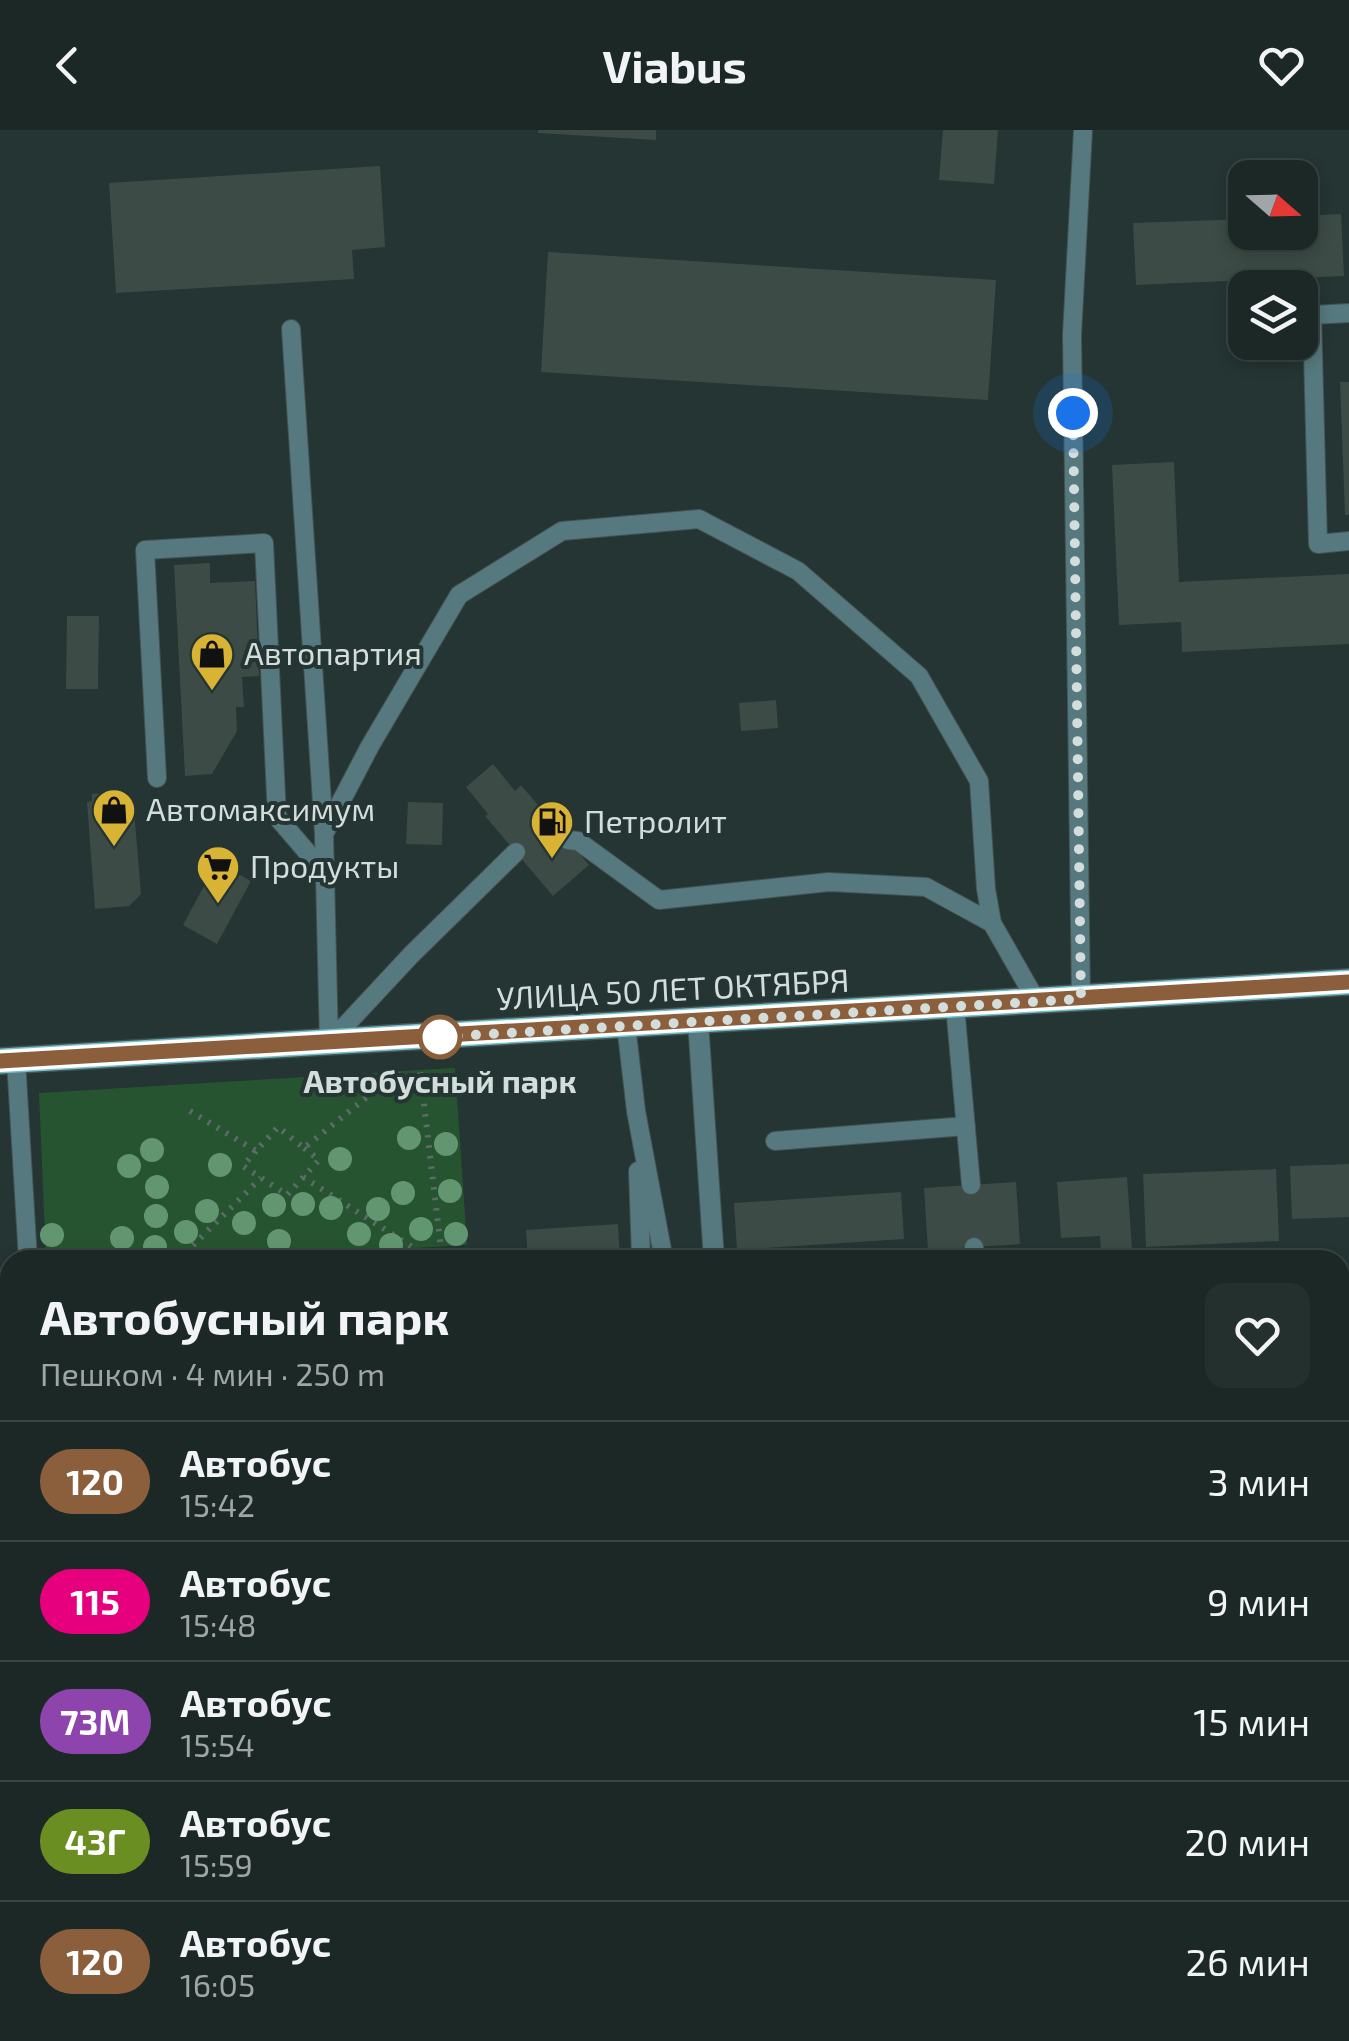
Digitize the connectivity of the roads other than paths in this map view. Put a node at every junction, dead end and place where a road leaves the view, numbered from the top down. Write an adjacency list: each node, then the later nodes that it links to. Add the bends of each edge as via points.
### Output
1 (1084, 130): 12 (lane, via 1072,335)
2 (1349, 313): 4 (lane, via 1312,316 1318,544)
3 (291, 329): 6 (lane)
4 (1349, 541)
5 (157, 778): 9 (lane, via 145,550 264,542 277,817)
6 (324, 834): 9 (lane); 10 (lane, via 459,596 562,530 699,520 798,571 919,676 979,781)
7 (568, 840): 10 (lane, via 659,900 829,882 926,887)
8 (516, 852): 17 (lane)
9 (325, 873): 17 (lane)
10 (992, 923): 13 (lane)
11 (1349, 982): 12 (main road, УЛИЦА 50 ЛЕТ ОКТЯБРЯ)
12 (1081, 999): 13 (main road, УЛИЦА 50 ЛЕТ ОКТЯБРЯ)
13 (1038, 1002): 14 (main road, УЛИЦА 50 ЛЕТ ОКТЯБРЯ)
14 (956, 1006): 15 (main road, УЛИЦА 50 ЛЕТ ОКТЯБРЯ); 20 (lane)
15 (698, 1021): 16 (main road, УЛИЦА 50 ЛЕТ ОКТЯБРЯ); 26 (street)
16 (626, 1025): 17 (main road, УЛИЦА 50 ЛЕТ ОКТЯБРЯ); 19 (lane)
17 (329, 1044): 18 (main road, УЛИЦА 50 ЛЕТ ОКТЯБРЯ)
18 (8, 1060): 23 (lane)
19 (636, 1110): 24 (lane); 25 (lane)
20 (966, 1126): 21 (lane); 22 (lane)
21 (775, 1141)
22 (971, 1185)
23 (27, 1250)
24 (641, 1250)
25 (662, 1250)
26 (713, 1250)

